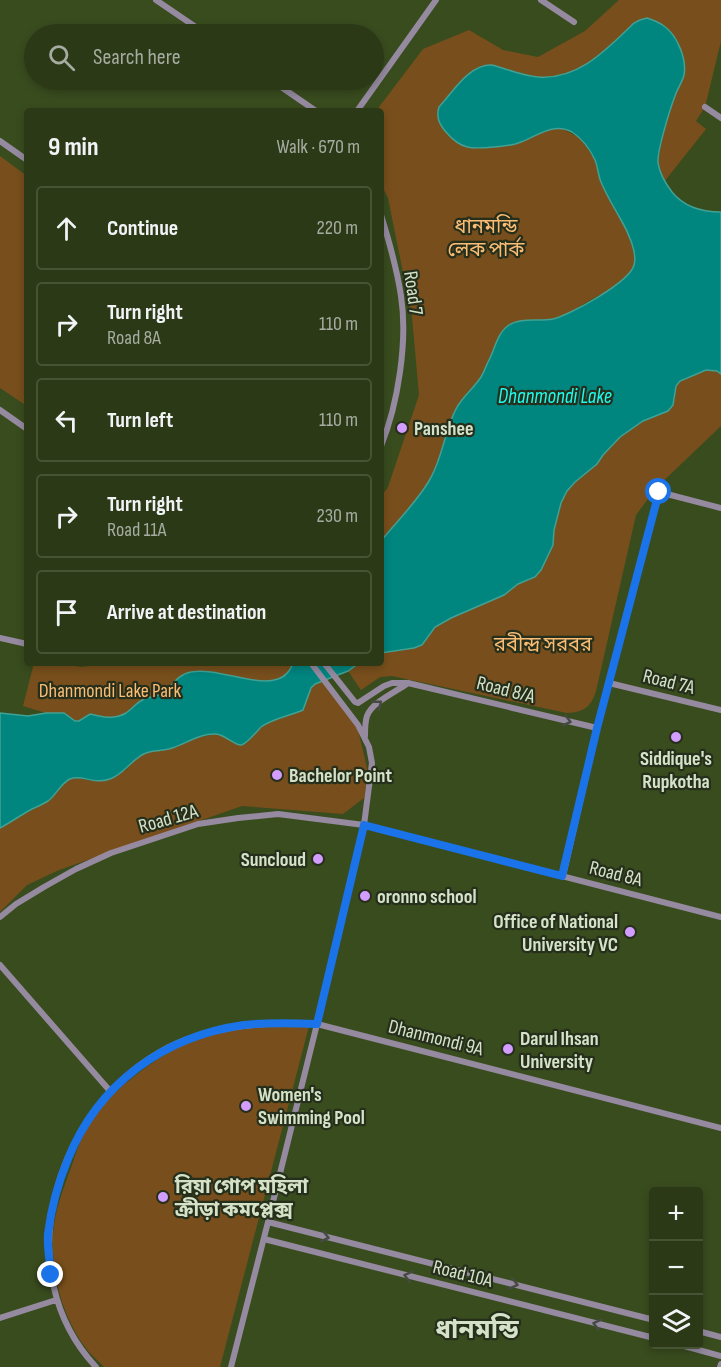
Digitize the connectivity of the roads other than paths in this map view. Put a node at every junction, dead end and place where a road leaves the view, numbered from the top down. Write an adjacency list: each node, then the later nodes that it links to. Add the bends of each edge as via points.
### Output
1 (156, 0): 5 (street)
2 (436, 0): 6 (street)
3 (541, 0): 4 (street)
4 (574, 22)
5 (191, 24)
6 (384, 73)
7 (286, 90): 10 (street)
8 (372, 90): 11 (street)
9 (705, 107): 12 (street)
10 (312, 108)
11 (359, 108)
12 (721, 118)
13 (0, 141): 14 (street)
14 (24, 158)
15 (384, 226): 18 (street, Road 7, via 401,297 402,326 397,391)
16 (0, 410): 17 (street)
17 (24, 427)
18 (384, 437)
19 (721, 508): 25 (street, via 659,492)
20 (0, 638): 21 (street)
21 (24, 643)
22 (313, 666): 28 (street)
23 (326, 666): 24 (street, Road 8/A, via 358,703 384,686)
24 (408, 683): 27 (street, Road 8/A, one-way to 27); 28 (street, one-way to 24, via 370,710)
25 (609, 683): 26 (street, Road 7A); 27 (street)
26 (721, 710)
27 (597, 728): 30 (street)
28 (364, 736): 29 (street, via 372,763)
29 (364, 825): 30 (street, Road 8A); 31 (street, Road 12A, via 278,814 198,824 76,869); 34 (street)
30 (562, 876): 32 (street, Road 8A)
31 (0, 917)
32 (721, 917)
33 (0, 965): 35 (street)
34 (317, 1024): 35 (street, Dhanmondi 9A, via 284,1022 207,1033 158,1053); 36 (street, Dhanmondi 9A); 37 (street)
35 (110, 1091): 39 (street, Dhanmondi 9A, via 81,1130 60,1178 48,1235)
36 (721, 1128)
37 (268, 1222): 38 (street); 41 (street, Road 10A, one-way to 41)
38 (264, 1239): 43 (street, Road 10A, one-way to 38); 48 (street)
39 (56, 1299): 40 (street); 47 (street, Dhanmondi 9A, via 80,1349)
40 (0, 1318)
41 (649, 1319)
42 (703, 1332): 44 (street)
43 (649, 1337)
44 (721, 1337)
45 (695, 1349): 46 (street)
46 (721, 1356)
47 (96, 1367)
48 (231, 1367)

